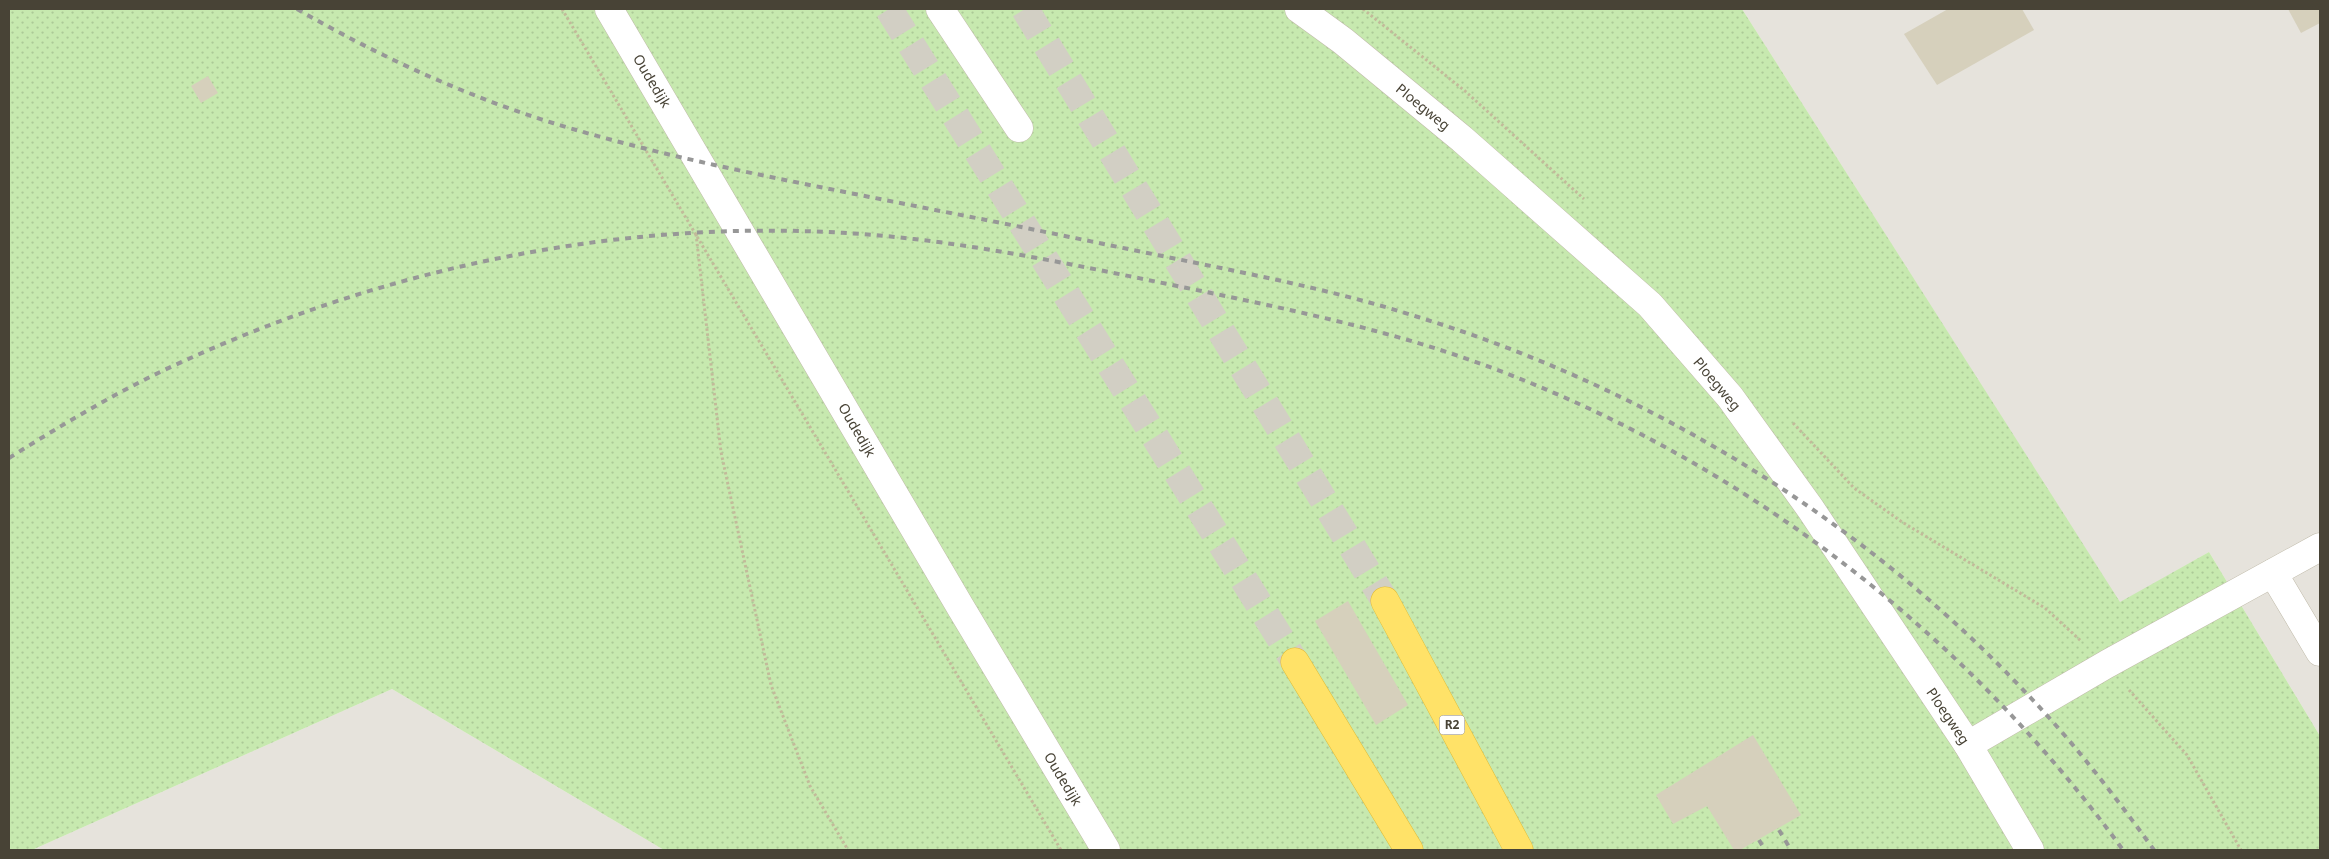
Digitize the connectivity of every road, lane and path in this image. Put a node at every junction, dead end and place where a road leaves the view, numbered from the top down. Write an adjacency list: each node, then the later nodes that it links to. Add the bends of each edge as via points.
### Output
1 (562, 9): 9 (path)
2 (609, 9): 7 (street, Oudedijk)
3 (940, 9): 6 (street)
4 (1299, 9): 17 (street, Ploegweg, via 1462,139 1650,305 1730,397 1776,460)
5 (1363, 9): 8 (path, via 1465,91)
6 (1019, 128)
7 (708, 174): 9 (path); 20 (street, Oudedijk)
8 (1591, 206)
9 (696, 232): 18 (path, via 721,452 771,685 810,786); 19 (path)
10 (1790, 420): 16 (path, via 1854,488 1902,522 2045,608)
11 (2320, 547): 12 (street)
12 (2273, 573): 14 (street); 16 (street)
13 (1385, 601): 22 (highway, R2)
14 (2320, 652)
15 (1295, 662): 21 (highway)
16 (2107, 664): 17 (street); 24 (path, via 2187,755)
17 (1968, 745): 23 (street, Ploegweg)
18 (848, 850)
19 (1061, 850)
20 (1106, 850)
21 (1409, 850)
22 (1519, 850)
23 (2030, 850)
24 (2241, 850)

